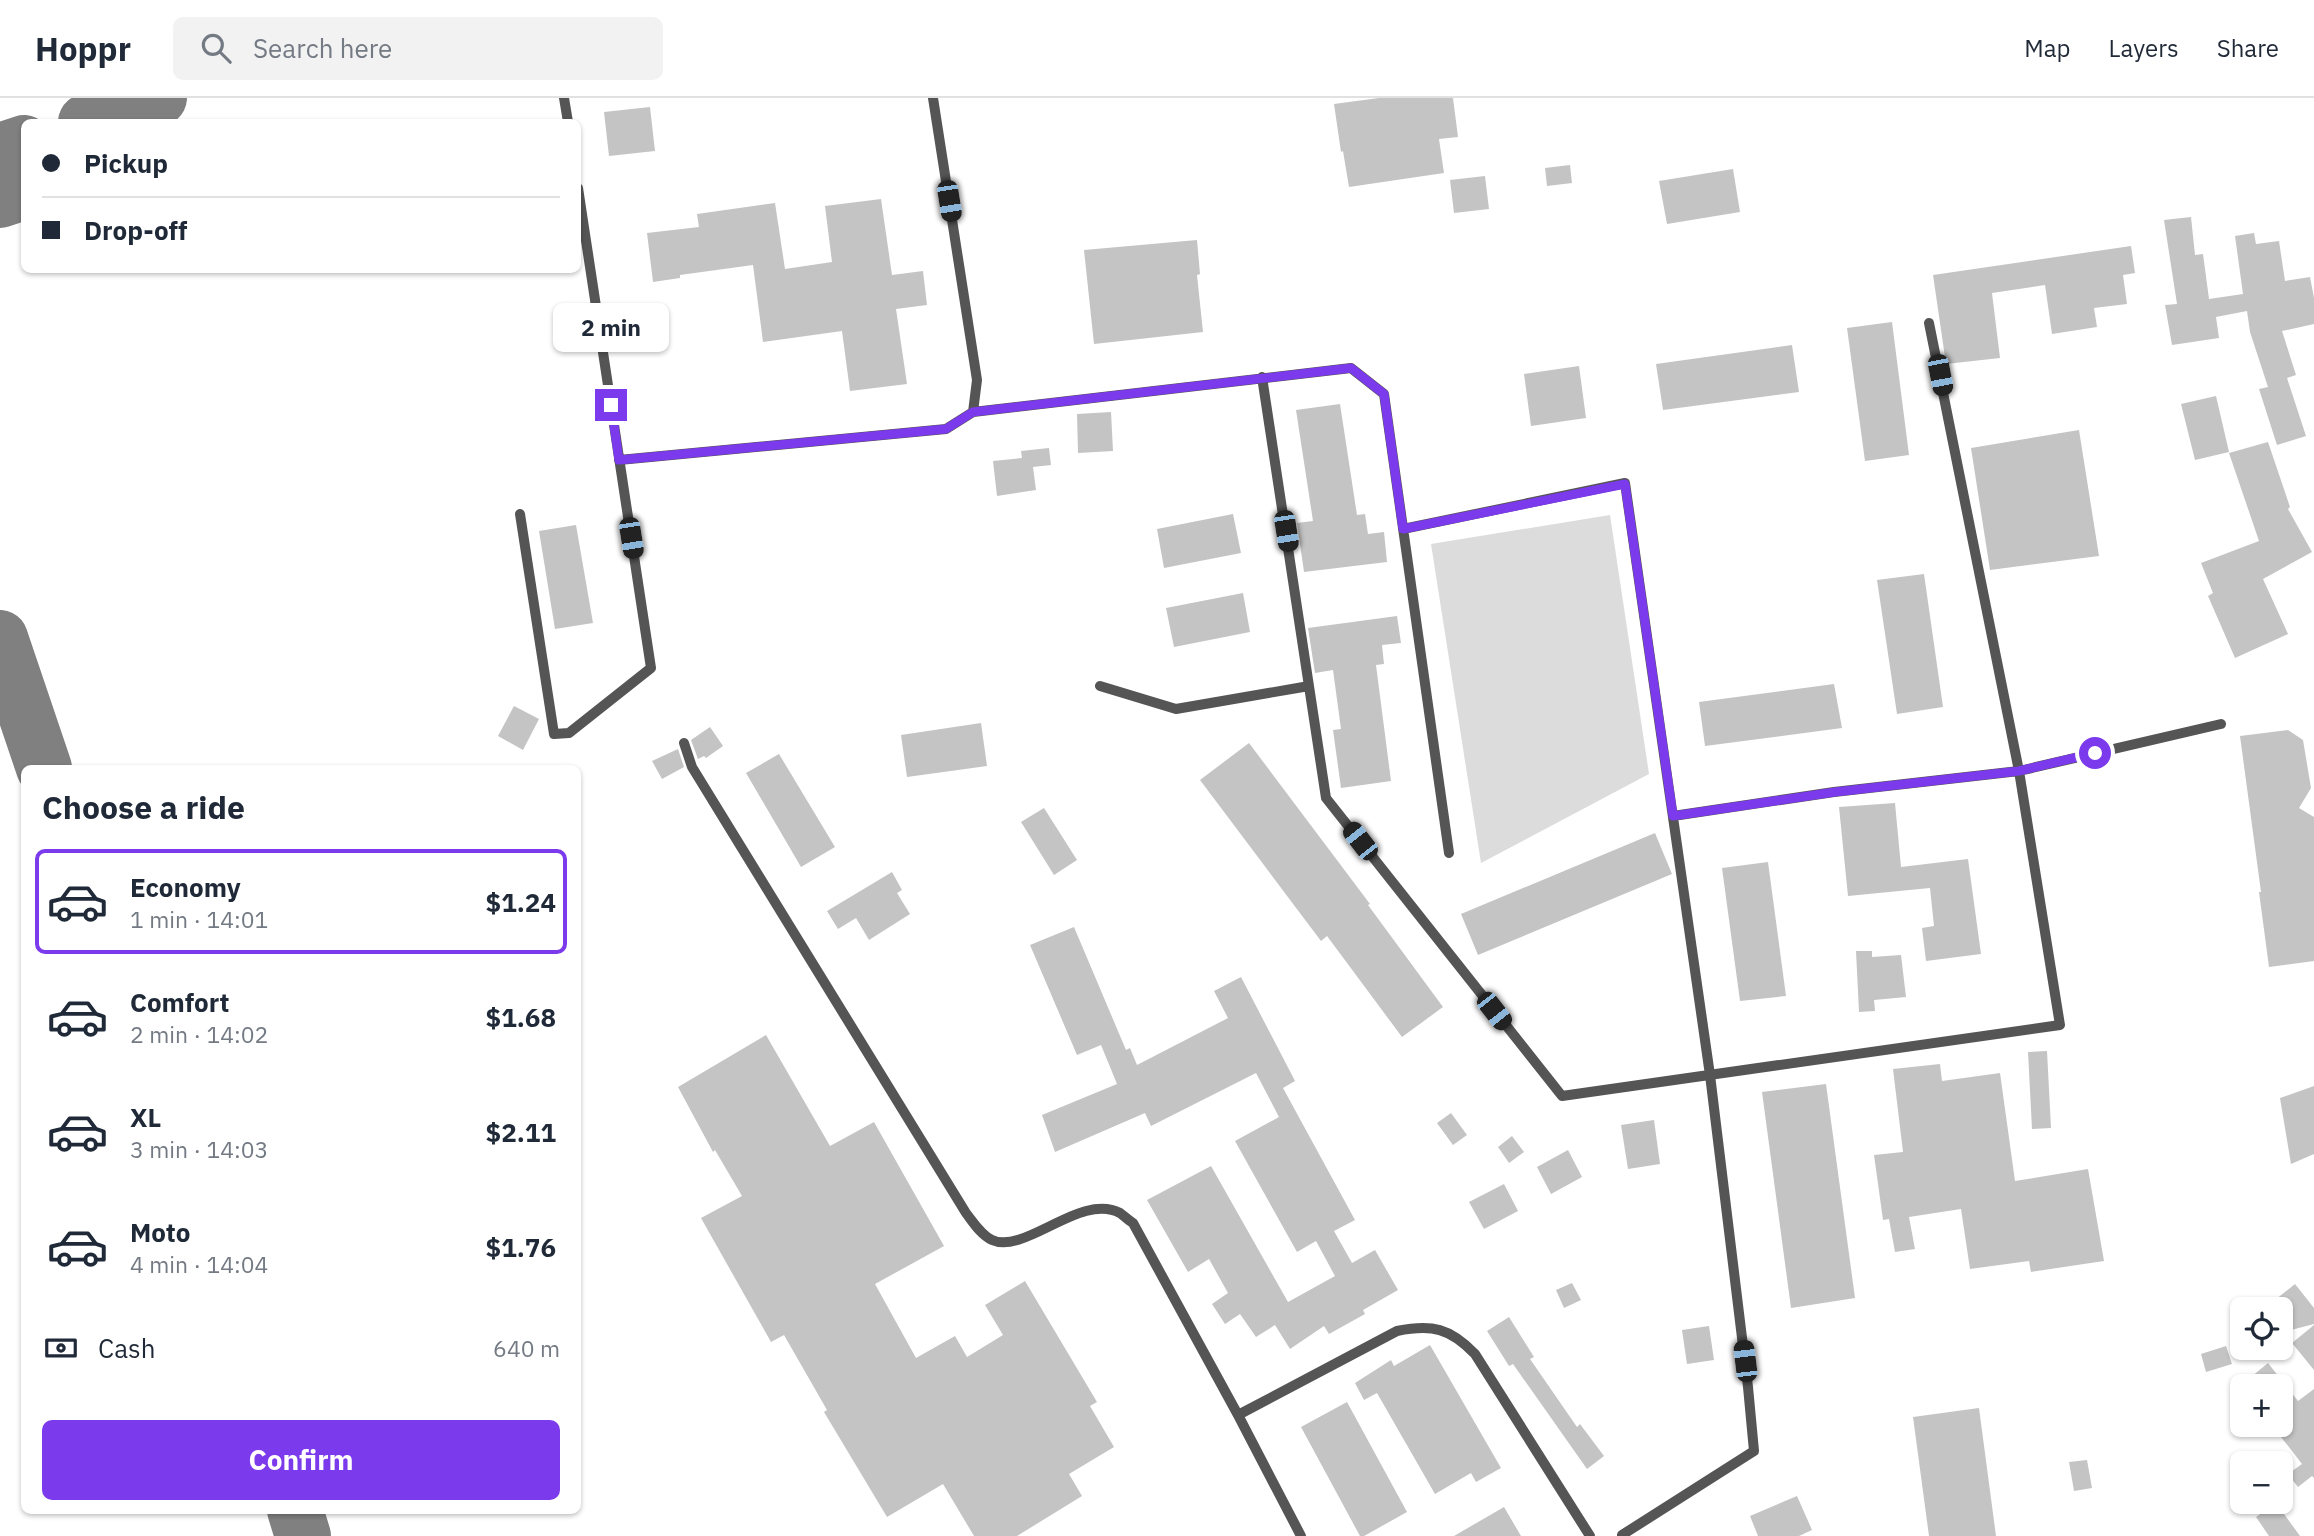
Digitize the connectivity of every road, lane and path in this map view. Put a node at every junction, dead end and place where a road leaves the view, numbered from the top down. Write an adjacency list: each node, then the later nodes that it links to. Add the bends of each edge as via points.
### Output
1 (564, 98): 3 (lane)
2 (933, 98): 7 (lane, via 977,380)
3 (568, 119)
4 (581, 208): 8 (lane)
5 (1929, 323): 15 (lane)
6 (1262, 377): 7 (lane); 10 (lane, via 1351,368 1384,394); 12 (lane)
7 (973, 412): 8 (lane, via 946,429)
8 (619, 460): 9 (lane, via 651,668 569,733 554,734)
9 (520, 514)
10 (1403, 529): 16 (lane, via 1625,484); 17 (lane)
11 (1100, 686): 12 (lane, via 1176,709)
12 (1309, 686): 18 (lane, via 1326,798 1562,1096)
13 (2221, 724): 15 (lane)
14 (684, 743): 19 (lane, via 692,767 966,1213 991,1240 1004,1242 1084,1211 1118,1212 1132,1223)
15 (2019, 771): 16 (lane); 18 (lane, via 2060,1025)
16 (1673, 816): 18 (lane)
17 (1449, 853)
18 (1710, 1075): 20 (lane, via 1754,1451)
19 (1238, 1415): 21 (lane); 22 (lane, via 1397,1331 1423,1325 1444,1331 1461,1339 1475,1354)
20 (1622, 1535)
21 (1301, 1536)
22 (1590, 1536)

